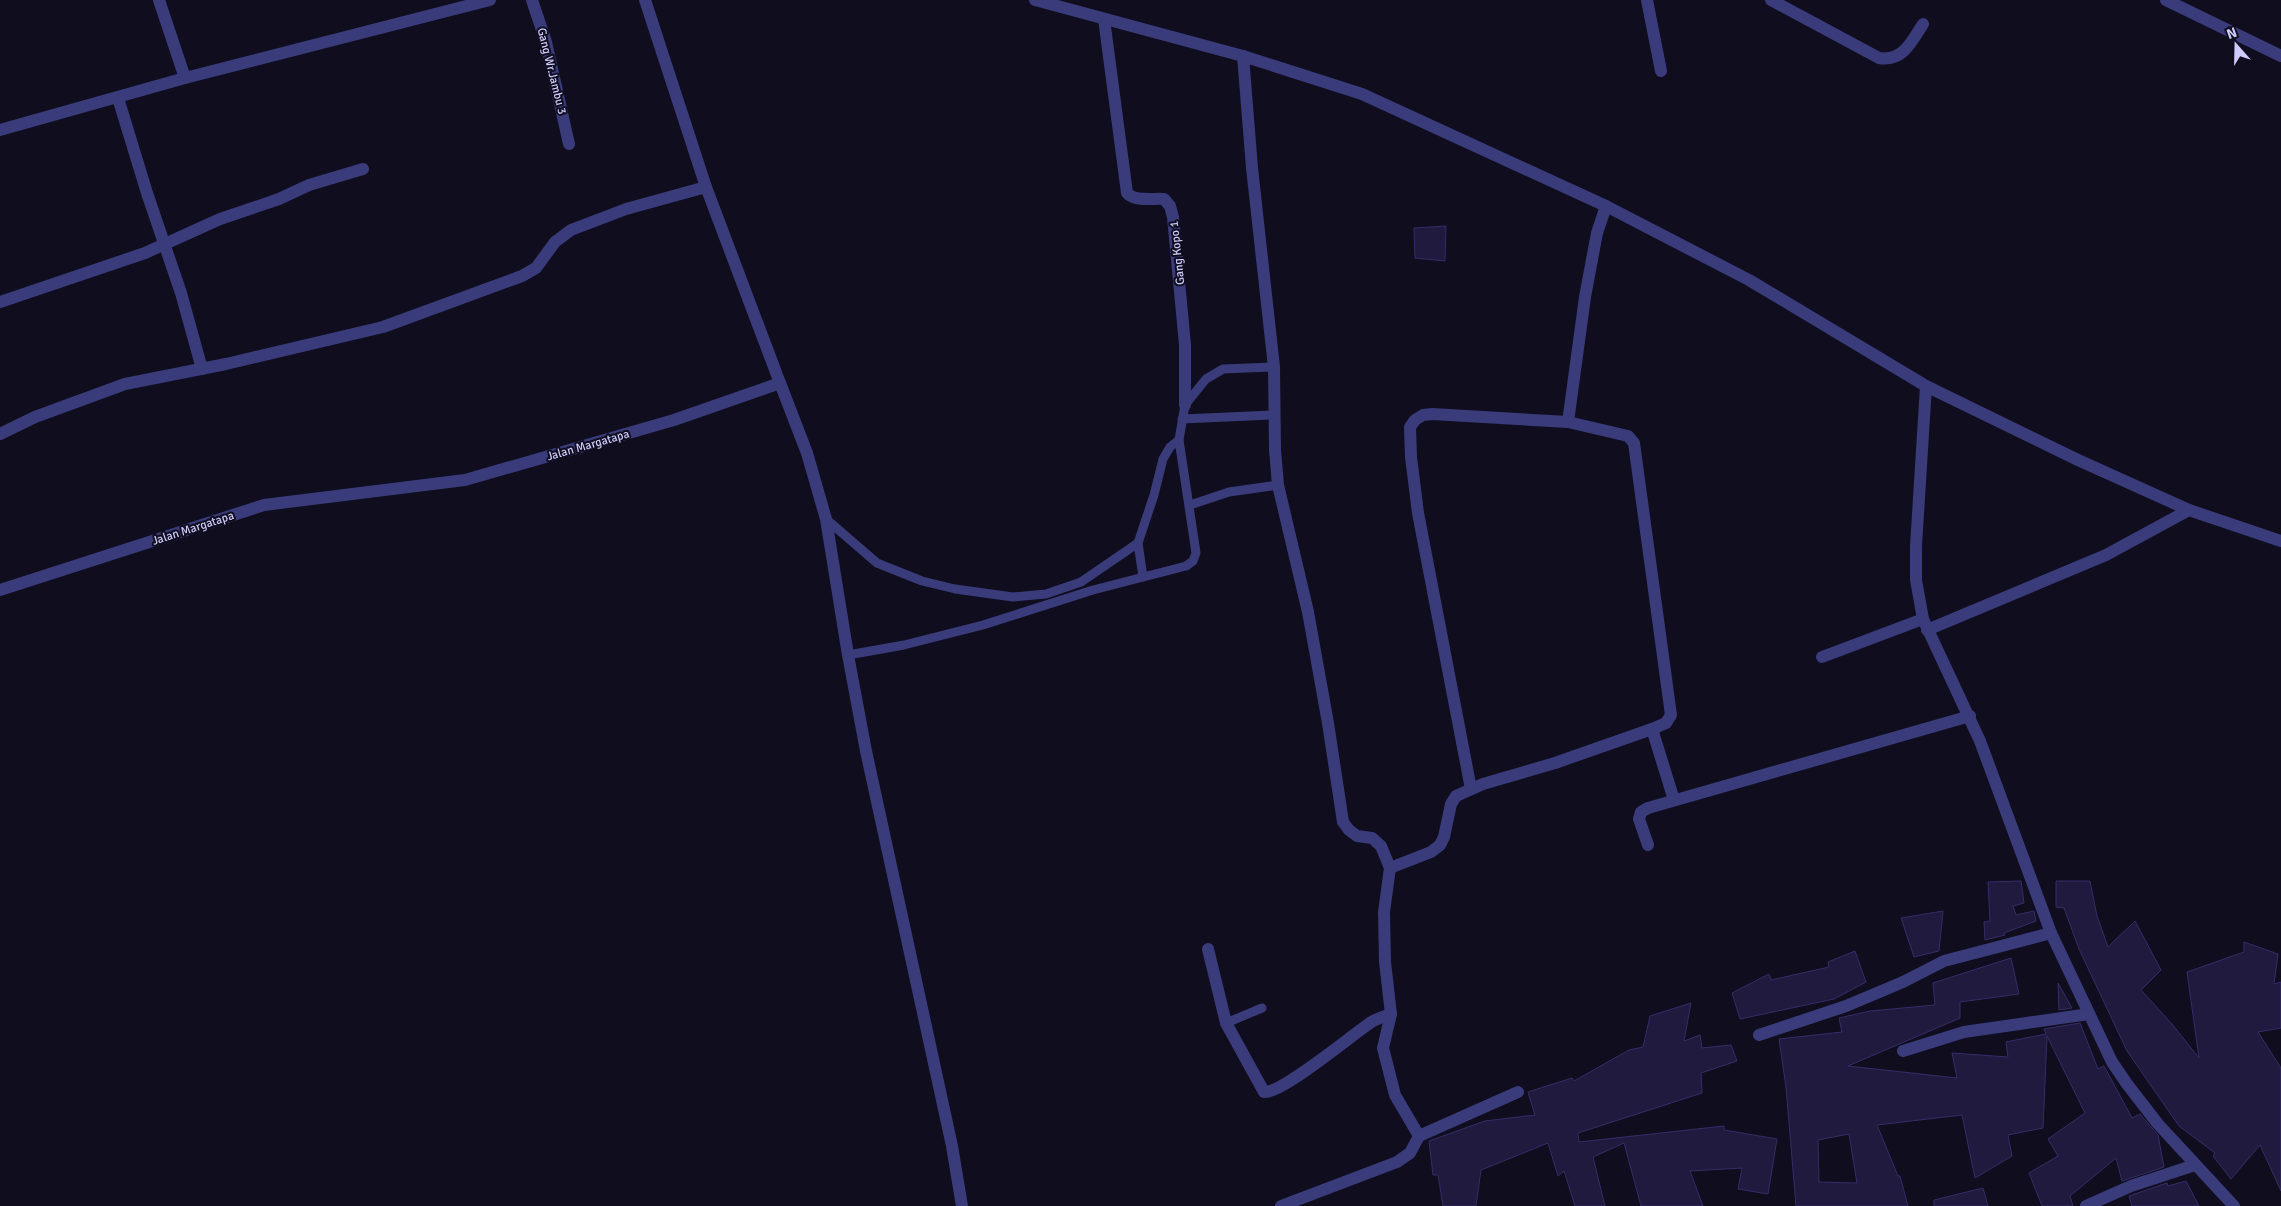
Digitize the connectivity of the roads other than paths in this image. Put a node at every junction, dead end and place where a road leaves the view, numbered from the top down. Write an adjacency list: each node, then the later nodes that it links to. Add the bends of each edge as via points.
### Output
1 (159, 0): 14 (street)
2 (490, 0): 14 (street)
3 (532, 0): 17 (street, Gang Wr.Jambu 3, via 546,42)
4 (645, 0): 19 (street)
5 (1035, 0): 9 (street)
6 (1648, 0): 13 (street)
7 (1771, 0): 10 (street, via 1879,58 1904,53)
8 (2166, 0): 12 (street)
9 (1104, 19): 11 (street); 27 (street, Gang Kopo 1, via 1127,193 1140,199 1164,199 1173,217 1186,345)
10 (1923, 24)
11 (1243, 56): 20 (street, via 1362,94); 23 (street)
12 (2281, 56)
13 (1661, 71)
14 (186, 78): 15 (street)
15 (118, 98): 16 (street); 21 (street)
16 (0, 130)
17 (569, 144)
18 (363, 169): 21 (street, via 309,185)
19 (706, 187): 24 (street, via 626,209 571,230 555,242 536,268 522,276 383,327); 25 (street)
20 (1606, 206): 26 (street, via 1749,280); 30 (street, via 1584,297)
21 (165, 244): 22 (street); 24 (street)
22 (0, 302)
23 (1274, 367): 27 (lane, via 1223,369 1206,379); 28 (street)
24 (202, 369): 31 (street, via 125,384 35,417)
25 (780, 383): 36 (street, via 807,453); 40 (street, Jalan Margatapa, via 674,420 465,480 264,506)
26 (1926, 386): 35 (street); 41 (street, via 1916,546 1916,580)
27 (1185, 405): 29 (lane)
28 (1274, 415): 29 (lane); 33 (street)
29 (1182, 420): 32 (lane)
30 (1568, 422): 45 (street, via 1628,436 1634,443 1672,709 1666,723); 46 (street, via 1432,414 1423,415 1410,427 1418,512)
31 (0, 434)
32 (1179, 440): 34 (lane); 38 (lane, via 1163,459)
33 (1278, 485): 34 (lane, via 1230,492); 49 (street, via 1308,612 1343,822 1357,836 1372,838 1381,846)
34 (1190, 505): 39 (lane, via 1196,553 1193,561 1186,566)
35 (2189, 510): 37 (street); 41 (street, via 2106,555)
36 (826, 519): 38 (lane, via 877,563 922,581 1013,597 1046,594 1081,582); 42 (street)
37 (2281, 541)
38 (1138, 543): 39 (lane)
39 (1143, 577): 42 (lane, via 983,625)
40 (0, 590)
41 (1925, 624): 43 (street); 44 (street)
42 (848, 655): 61 (street)
43 (1822, 657)
44 (1970, 716): 47 (street); 50 (street)
45 (1652, 729): 46 (street); 47 (street)
46 (1471, 789): 49 (street, via 1456,796 1451,804 1440,845 1431,852)
47 (1674, 800): 48 (street, via 1641,812 1640,826)
48 (1648, 845)
49 (1390, 868): 53 (street, via 1384,912)
50 (2051, 933): 54 (street); 56 (street, via 1944,960 1846,1006)
51 (1208, 949): 55 (street)
52 (1262, 1008): 55 (lane)
53 (1391, 1014): 55 (street, via 1268,1092 1261,1088); 59 (street, via 1383,1048 1395,1095)
54 (2090, 1014): 57 (street, via 1964,1032); 60 (street, via 2112,1062 2127,1084)
55 (1226, 1023)
56 (1759, 1035)
57 (1904, 1051)
58 (1518, 1092): 59 (street)
59 (1418, 1136): 62 (street, via 1410,1153 1397,1162)
60 (2195, 1165): 63 (street, via 2131,1186); 64 (street)
61 (962, 1206)
62 (1281, 1206)
63 (2086, 1206)
64 (2234, 1206)

